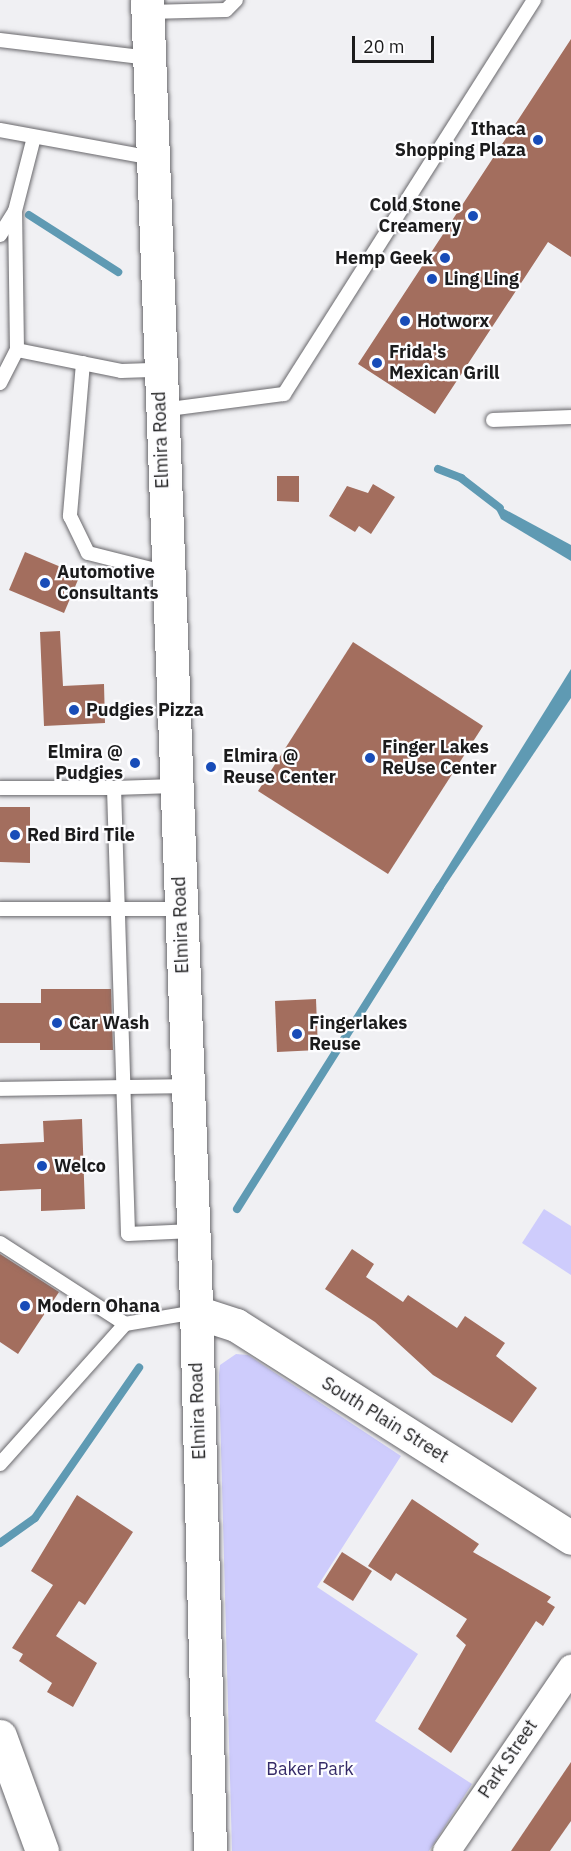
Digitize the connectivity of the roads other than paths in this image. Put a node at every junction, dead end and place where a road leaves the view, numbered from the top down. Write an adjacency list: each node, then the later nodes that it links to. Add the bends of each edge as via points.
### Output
1 (236, 0): 3 (lane, via 226,10)
2 (534, 0): 15 (lane, via 284,394)
3 (148, 6): 5 (street, Elmira Road)
4 (0, 40): 5 (lane)
5 (149, 58): 8 (street, Elmira Road)
6 (0, 130): 7 (lane)
7 (34, 137): 8 (lane); 9 (lane)
8 (152, 158): 13 (street, Elmira Road)
9 (15, 212): 10 (lane); 11 (lane)
10 (0, 235)
11 (17, 350): 12 (lane); 14 (lane)
12 (83, 363): 13 (lane, via 121,371); 18 (lane, via 70,516 88,553)
13 (159, 370): 15 (street, Elmira Road)
14 (0, 383)
15 (160, 410): 18 (street, Elmira Road)
16 (571, 417): 17 (lane)
17 (493, 420)
18 (167, 573): 19 (street, Elmira Road)
19 (175, 786): 21 (lane); 24 (street, Elmira Road)
20 (0, 788): 21 (lane)
21 (114, 788): 22 (lane)
22 (118, 908): 23 (lane); 24 (lane); 27 (lane)
23 (0, 909)
24 (180, 909): 25 (street, Elmira Road)
25 (188, 1086): 27 (lane); 28 (street, Elmira Road)
26 (0, 1089): 27 (lane)
27 (125, 1089): 28 (lane, via 128,1234)
28 (193, 1231): 30 (street, Elmira Road)
29 (0, 1243): 31 (lane)
30 (196, 1312): 31 (lane); 33 (street, South Plain Street, via 236,1325); 37 (street, Elmira Road)
31 (125, 1324): 32 (lane)
32 (0, 1464)
33 (571, 1538)
34 (571, 1668): 38 (street, Park Street)
35 (0, 1736): 36 (street)
36 (42, 1851)
37 (210, 1851)
38 (446, 1851)

